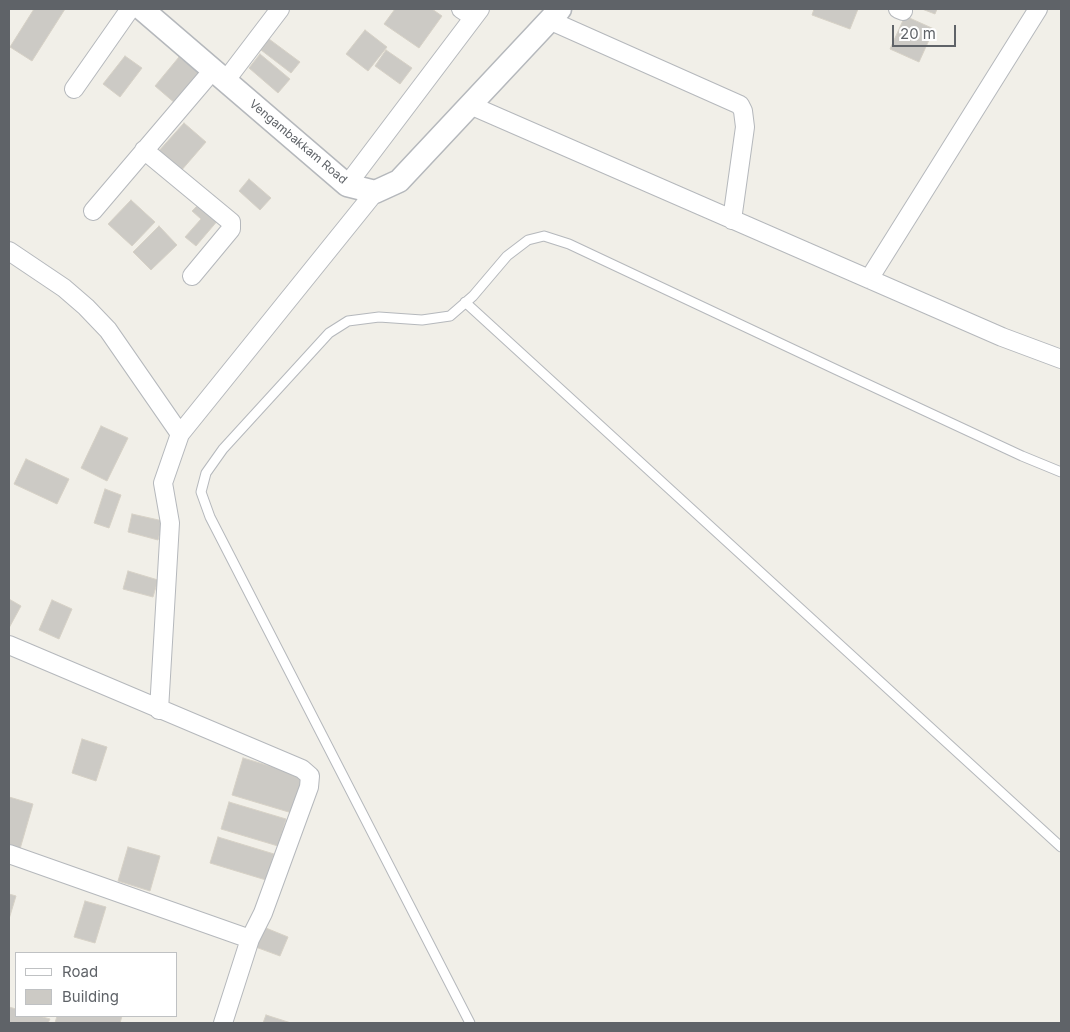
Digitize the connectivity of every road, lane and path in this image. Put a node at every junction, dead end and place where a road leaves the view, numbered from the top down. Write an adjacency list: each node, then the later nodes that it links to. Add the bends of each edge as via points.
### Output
1 (130, 9): 8 (street)
2 (142, 9): 7 (street, Vengambakkam Road)
3 (280, 9): 7 (street)
4 (1038, 9): 17 (street)
5 (471, 12): 11 (street)
6 (554, 14): 9 (street); 14 (street, via 740,106 745,127)
7 (220, 75): 10 (street); 11 (street, Vengambakkam Road)
8 (74, 89)
9 (470, 105): 12 (street, via 399,181); 14 (street)
10 (144, 150): 13 (street); 16 (street, via 231,222 231,228)
11 (347, 185): 12 (street, Vengambakkam Road)
12 (375, 192): 20 (street)
13 (93, 211)
14 (732, 220): 17 (street)
15 (9, 251): 20 (street, via 64,288 97,318)
16 (192, 276)
17 (869, 279): 19 (street)
18 (465, 302): 21 (lane, via 507,256 528,240 544,236 569,244); 24 (lane); 28 (lane, via 450,316 422,320 379,316 348,321 329,333 223,449 206,473 201,492 210,517)
19 (1061, 359)
20 (180, 434): 23 (street, via 163,483 170,522)
21 (1061, 472)
22 (9, 646): 23 (street)
23 (159, 710): 26 (street, via 302,769 310,776 306,796 263,913)
24 (1061, 847)
25 (9, 854): 26 (street)
26 (250, 939): 27 (street)
27 (223, 1023)
28 (470, 1023)

